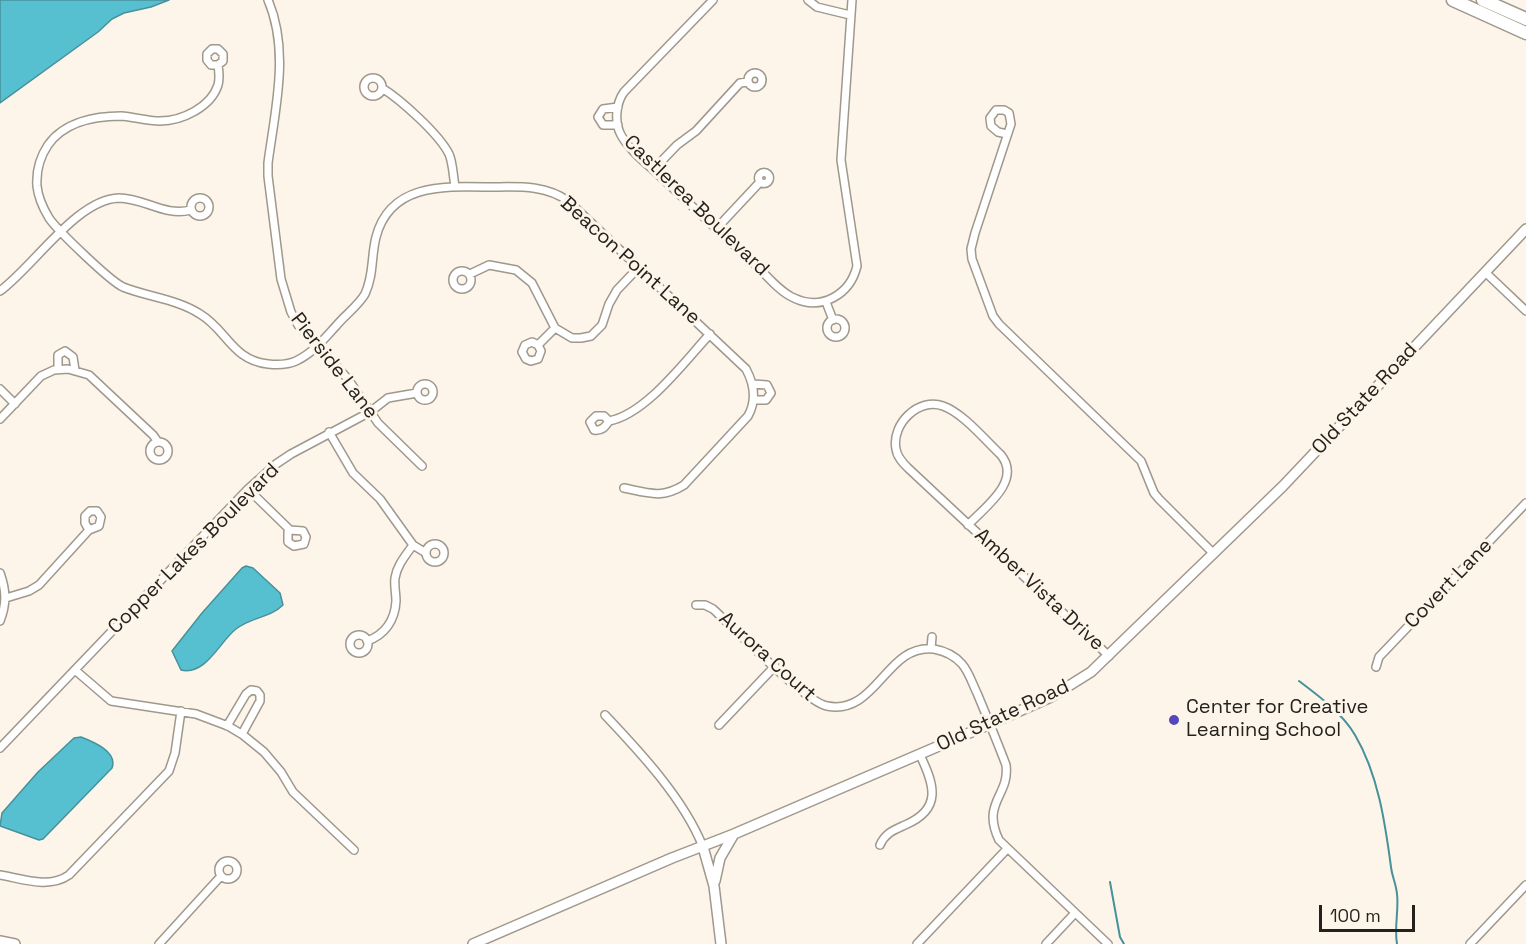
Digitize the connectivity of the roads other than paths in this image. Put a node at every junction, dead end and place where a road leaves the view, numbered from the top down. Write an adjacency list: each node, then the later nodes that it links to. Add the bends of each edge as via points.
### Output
1 (268, 0): 33 (street, Pierside Lane, via 280,53 268,169 281,279 291,312)
2 (713, 0): 13 (street, Castlerea Boulevard, via 621,96)
3 (807, 0): 7 (street, via 817,7)
4 (852, 0): 7 (street)
5 (1453, 0): 9 (highway)
6 (1483, 0): 8 (highway)
7 (850, 15): 27 (street, via 841,160 857,266 851,283)
8 (1526, 19)
9 (1526, 33)
10 (218, 65): 22 (street, Beacon Point Lane, via 215,90 201,107 185,116 159,121 120,116 91,119 54,138 40,159 37,184 45,212)
11 (748, 82): 16 (street, via 740,83)
12 (382, 88): 18 (street, via 398,98 442,144 451,160)
13 (618, 107): 14 (street, Castlerea Boulevard); 14 (street, via 603,109 598,117 603,125)
14 (618, 125): 16 (street, Castlerea Boulevard, via 622,137)
15 (1007, 134): 55 (street, via 971,249 993,316 1141,461 1154,493)
16 (653, 170): 21 (street, Castlerea Boulevard)
17 (760, 182): 21 (street)
18 (455, 186): 23 (street, Beacon Point Lane, via 538,187 556,194); 33 (street, Beacon Point Lane, via 422,190 405,197 389,212 376,237 371,279 364,295)
19 (191, 210): 22 (street, via 166,211 137,201 110,199 90,207)
20 (1526, 229): 24 (street, Old State Road)
21 (716, 230): 27 (street, Castlerea Boulevard, via 791,297)
22 (62, 232): 26 (street); 33 (street, Beacon Point Lane, via 113,281 201,314 238,352 252,360 285,364)
23 (639, 267): 30 (street, via 617,290 602,325 591,336 572,338); 31 (street, Beacon Point Lane)
24 (1485, 272): 28 (street); 55 (street, Old State Road)
25 (470, 274): 30 (street, via 489,265 516,270 532,283)
26 (0, 291)
27 (826, 302): 29 (street)
28 (1526, 311)
29 (833, 320)
30 (555, 328): 32 (street)
31 (710, 334): 36 (street, Beacon Point Lane, via 746,369); 43 (street, via 647,402)
32 (538, 345)
33 (317, 347): 41 (street, Pierside Lane, via 348,379)
34 (58, 369): 35 (street); 35 (street, via 58,356 65,351 73,357); 40 (street, via 41,376)
35 (75, 370): 45 (street, via 96,381)
36 (753, 384): 39 (street); 39 (street, Beacon Point Lane, via 767,385 771,393 766,400)
37 (0, 389): 40 (street)
38 (417, 393): 41 (street, Copper Lakes Boulevard, via 388,398)
39 (754, 400): 47 (street, via 748,416 684,485 663,495)
40 (15, 404): 42 (street)
41 (370, 412): 44 (street, Copper Lakes Boulevard); 46 (street, Pierside Lane)
42 (0, 419)
43 (609, 421)
44 (329, 432): 48 (street, Copper Lakes Boulevard, via 276,464); 53 (street, via 353,473 381,499)
45 (158, 442)
46 (422, 466)
47 (624, 488)
48 (248, 489): 52 (street); 66 (street, Copper Lakes Boulevard)
49 (1526, 503): 65 (street, Covert Lane, via 1379,657)
50 (968, 525): 50 (street, Amber Vista Drive, via 898,455 895,441 899,427 922,406 938,404 953,411 1006,463 1004,486); 63 (street, Amber Vista Drive)
51 (89, 530): 57 (street, via 39,585)
52 (290, 530)
53 (413, 545): 54 (street); 61 (street, via 395,577 393,616 385,630)
54 (426, 553)
55 (1215, 554): 63 (street, Old State Road)
56 (0, 573): 57 (street)
57 (6, 598): 59 (street)
58 (696, 605): 64 (street, Aurora Court, via 713,609)
59 (0, 621)
60 (932, 638): 62 (street)
61 (367, 641)
62 (931, 649): 64 (street, Aurora Court, via 903,657 861,700 844,707 828,707 813,700); 69 (street, via 946,652 962,664)
63 (1109, 656): 69 (street, Old State Road, via 1060,692)
64 (775, 666): 70 (street)
65 (1376, 667)
66 (75, 670): 67 (street, via 111,701); 73 (street, Copper Lakes Boulevard)
67 (181, 711): 71 (street); 80 (street, via 169,771 69,875 47,883)
68 (605, 715): 77 (street, via 656,772)
69 (990, 724): 74 (street, Old State Road); 78 (street, via 1006,765 1006,779 993,815 995,832)
70 (720, 725)
71 (227, 726): 72 (street); 72 (street, via 246,694 257,691 260,700)
72 (242, 734): 79 (street, via 264,752 293,792)
73 (0, 748)
74 (920, 755): 75 (street, Old State Road); 76 (street, via 932,782 930,802 920,817 888,833)
75 (734, 834): 77 (street, Old State Road); 83 (street, via 720,858)
76 (880, 844)
77 (703, 847): 83 (street); 88 (street, Old State Road)
78 (1006, 849): 84 (street); 90 (street)
79 (354, 850)
80 (0, 875)
81 (221, 876): 87 (street)
82 (1526, 885): 93 (street)
83 (714, 886): 89 (street)
84 (1075, 913): 91 (street); 92 (street)
85 (0, 941): 86 (street)
86 (15, 944)
87 (159, 944)
88 (473, 944)
89 (721, 944)
90 (917, 944)
91 (1046, 944)
92 (1108, 944)
93 (1470, 944)

